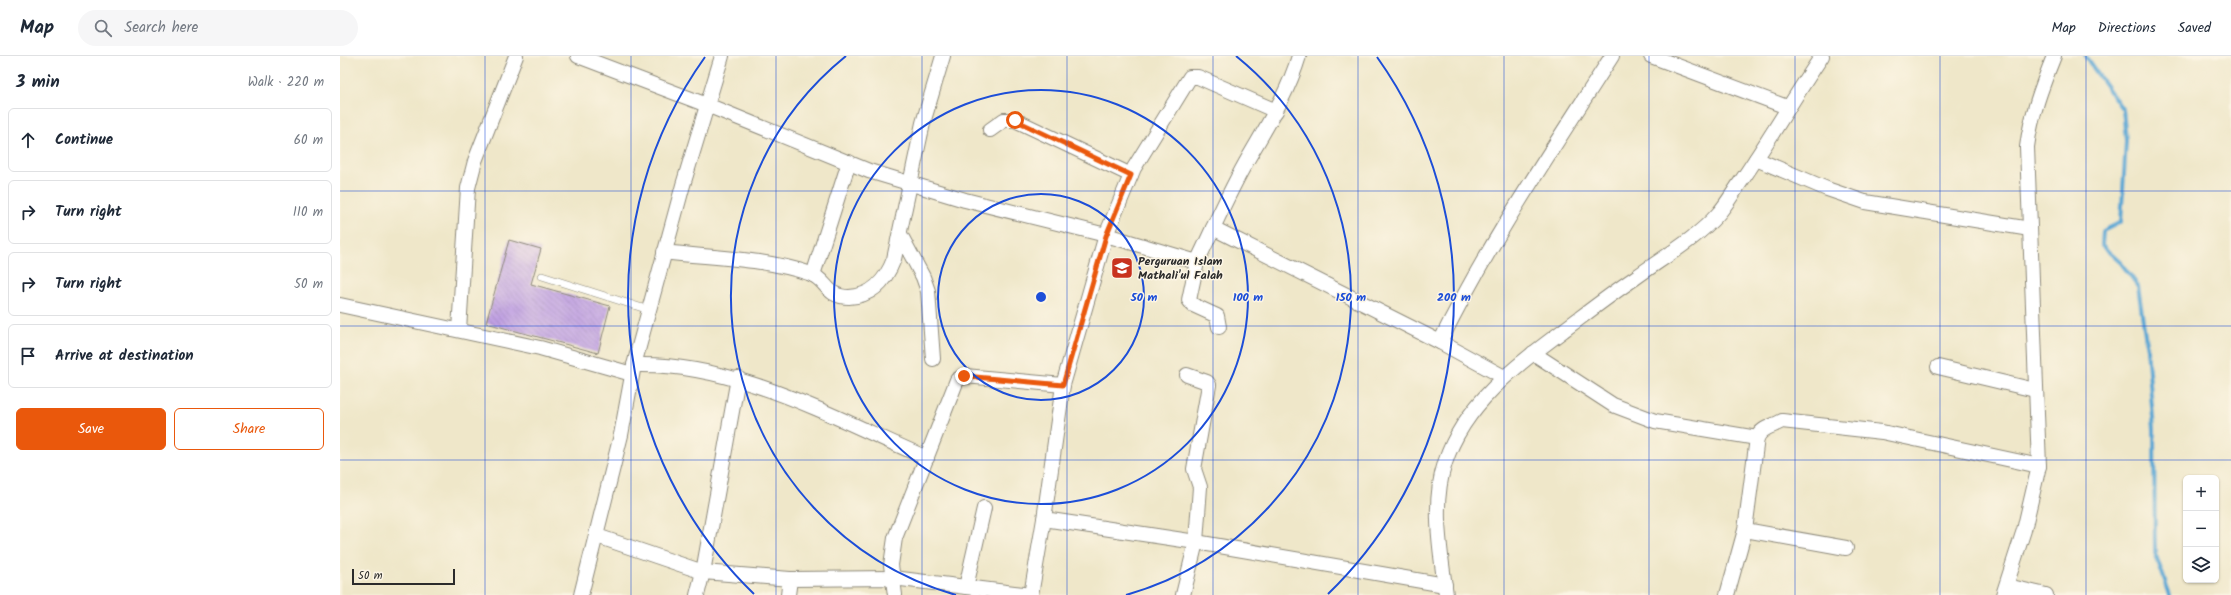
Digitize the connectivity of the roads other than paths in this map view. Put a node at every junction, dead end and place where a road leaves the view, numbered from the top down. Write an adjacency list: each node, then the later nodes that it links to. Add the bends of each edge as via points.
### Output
1 (516, 56): 29 (street, via 478,154 468,188)
2 (578, 56): 10 (street)
3 (722, 56): 10 (street)
4 (943, 56): 17 (street, via 924,123)
5 (1299, 56): 12 (street, via 1293,78)
6 (1612, 56): 30 (street, via 1500,231 1464,292)
7 (1651, 56): 11 (street)
8 (1822, 56): 11 (street)
9 (2054, 56): 19 (street, via 2030,125 2027,147)
10 (707, 105): 15 (street); 22 (street)
11 (1788, 107): 14 (street)
12 (1276, 111): 16 (street, via 1198,77 1190,77); 18 (street, via 1248,158)
13 (990, 130): 16 (street, via 1004,120 1015,120)
14 (1756, 159): 19 (street, via 1827,190 1865,202); 31 (street, via 1718,214 1685,243)
15 (849, 162): 17 (street, via 869,171); 24 (street)
16 (1131, 175): 21 (street)
17 (912, 183): 20 (street); 21 (street, via 1045,222)
18 (1213, 228): 23 (street); 30 (street)
19 (2030, 229): 39 (street)
20 (900, 234): 24 (street, via 888,273 877,287 868,293 859,296 839,296 832,293); 32 (street, via 928,291)
21 (1106, 236): 23 (street); 38 (street)
22 (664, 252): 24 (street, via 766,264); 27 (street)
23 (1197, 262): 28 (street, via 1189,300 1193,305 1217,316)
24 (813, 275)
25 (542, 276): 27 (lane)
26 (340, 305): 29 (street)
27 (649, 310): 34 (street)
28 (1219, 327)
29 (459, 330): 34 (street)
30 (1440, 342): 36 (street)
31 (1533, 353): 36 (street); 40 (street, via 1613,405 1655,421)
32 (933, 359)
33 (1938, 367): 39 (street)
34 (633, 370): 37 (street, via 670,365); 46 (street, via 622,435)
35 (1187, 374): 47 (street, via 1208,382 1209,385 1194,469 1200,487)
36 (1504, 377): 53 (street, via 1477,406 1458,432 1444,463 1439,494 1439,527)
37 (738, 378): 41 (street); 49 (street)
38 (1063, 385): 41 (street, via 962,376 957,380); 44 (street)
39 (2035, 390): 42 (street)
40 (1757, 438): 42 (street, via 1763,429 1782,421 1882,432); 45 (street)
41 (927, 458): 50 (street, via 895,538)
42 (2039, 466): 54 (street, via 2032,502)
43 (984, 508): 52 (street)
44 (1044, 519): 47 (street); 59 (street)
45 (1745, 530): 48 (street); 61 (street)
46 (597, 536): 49 (street); 55 (street)
47 (1196, 542): 53 (street); 60 (street)
48 (1846, 548)
49 (703, 572): 51 (street); 56 (street)
50 (893, 578): 51 (street); 52 (street); 58 (street)
51 (790, 579): 57 (street)
52 (966, 587): 59 (street)
53 (1445, 590)
54 (2005, 591): 62 (street)
55 (582, 595)
56 (697, 595)
57 (788, 595)
58 (895, 595)
59 (1031, 595)
60 (1183, 595)
61 (1727, 595)
62 (2046, 595)

